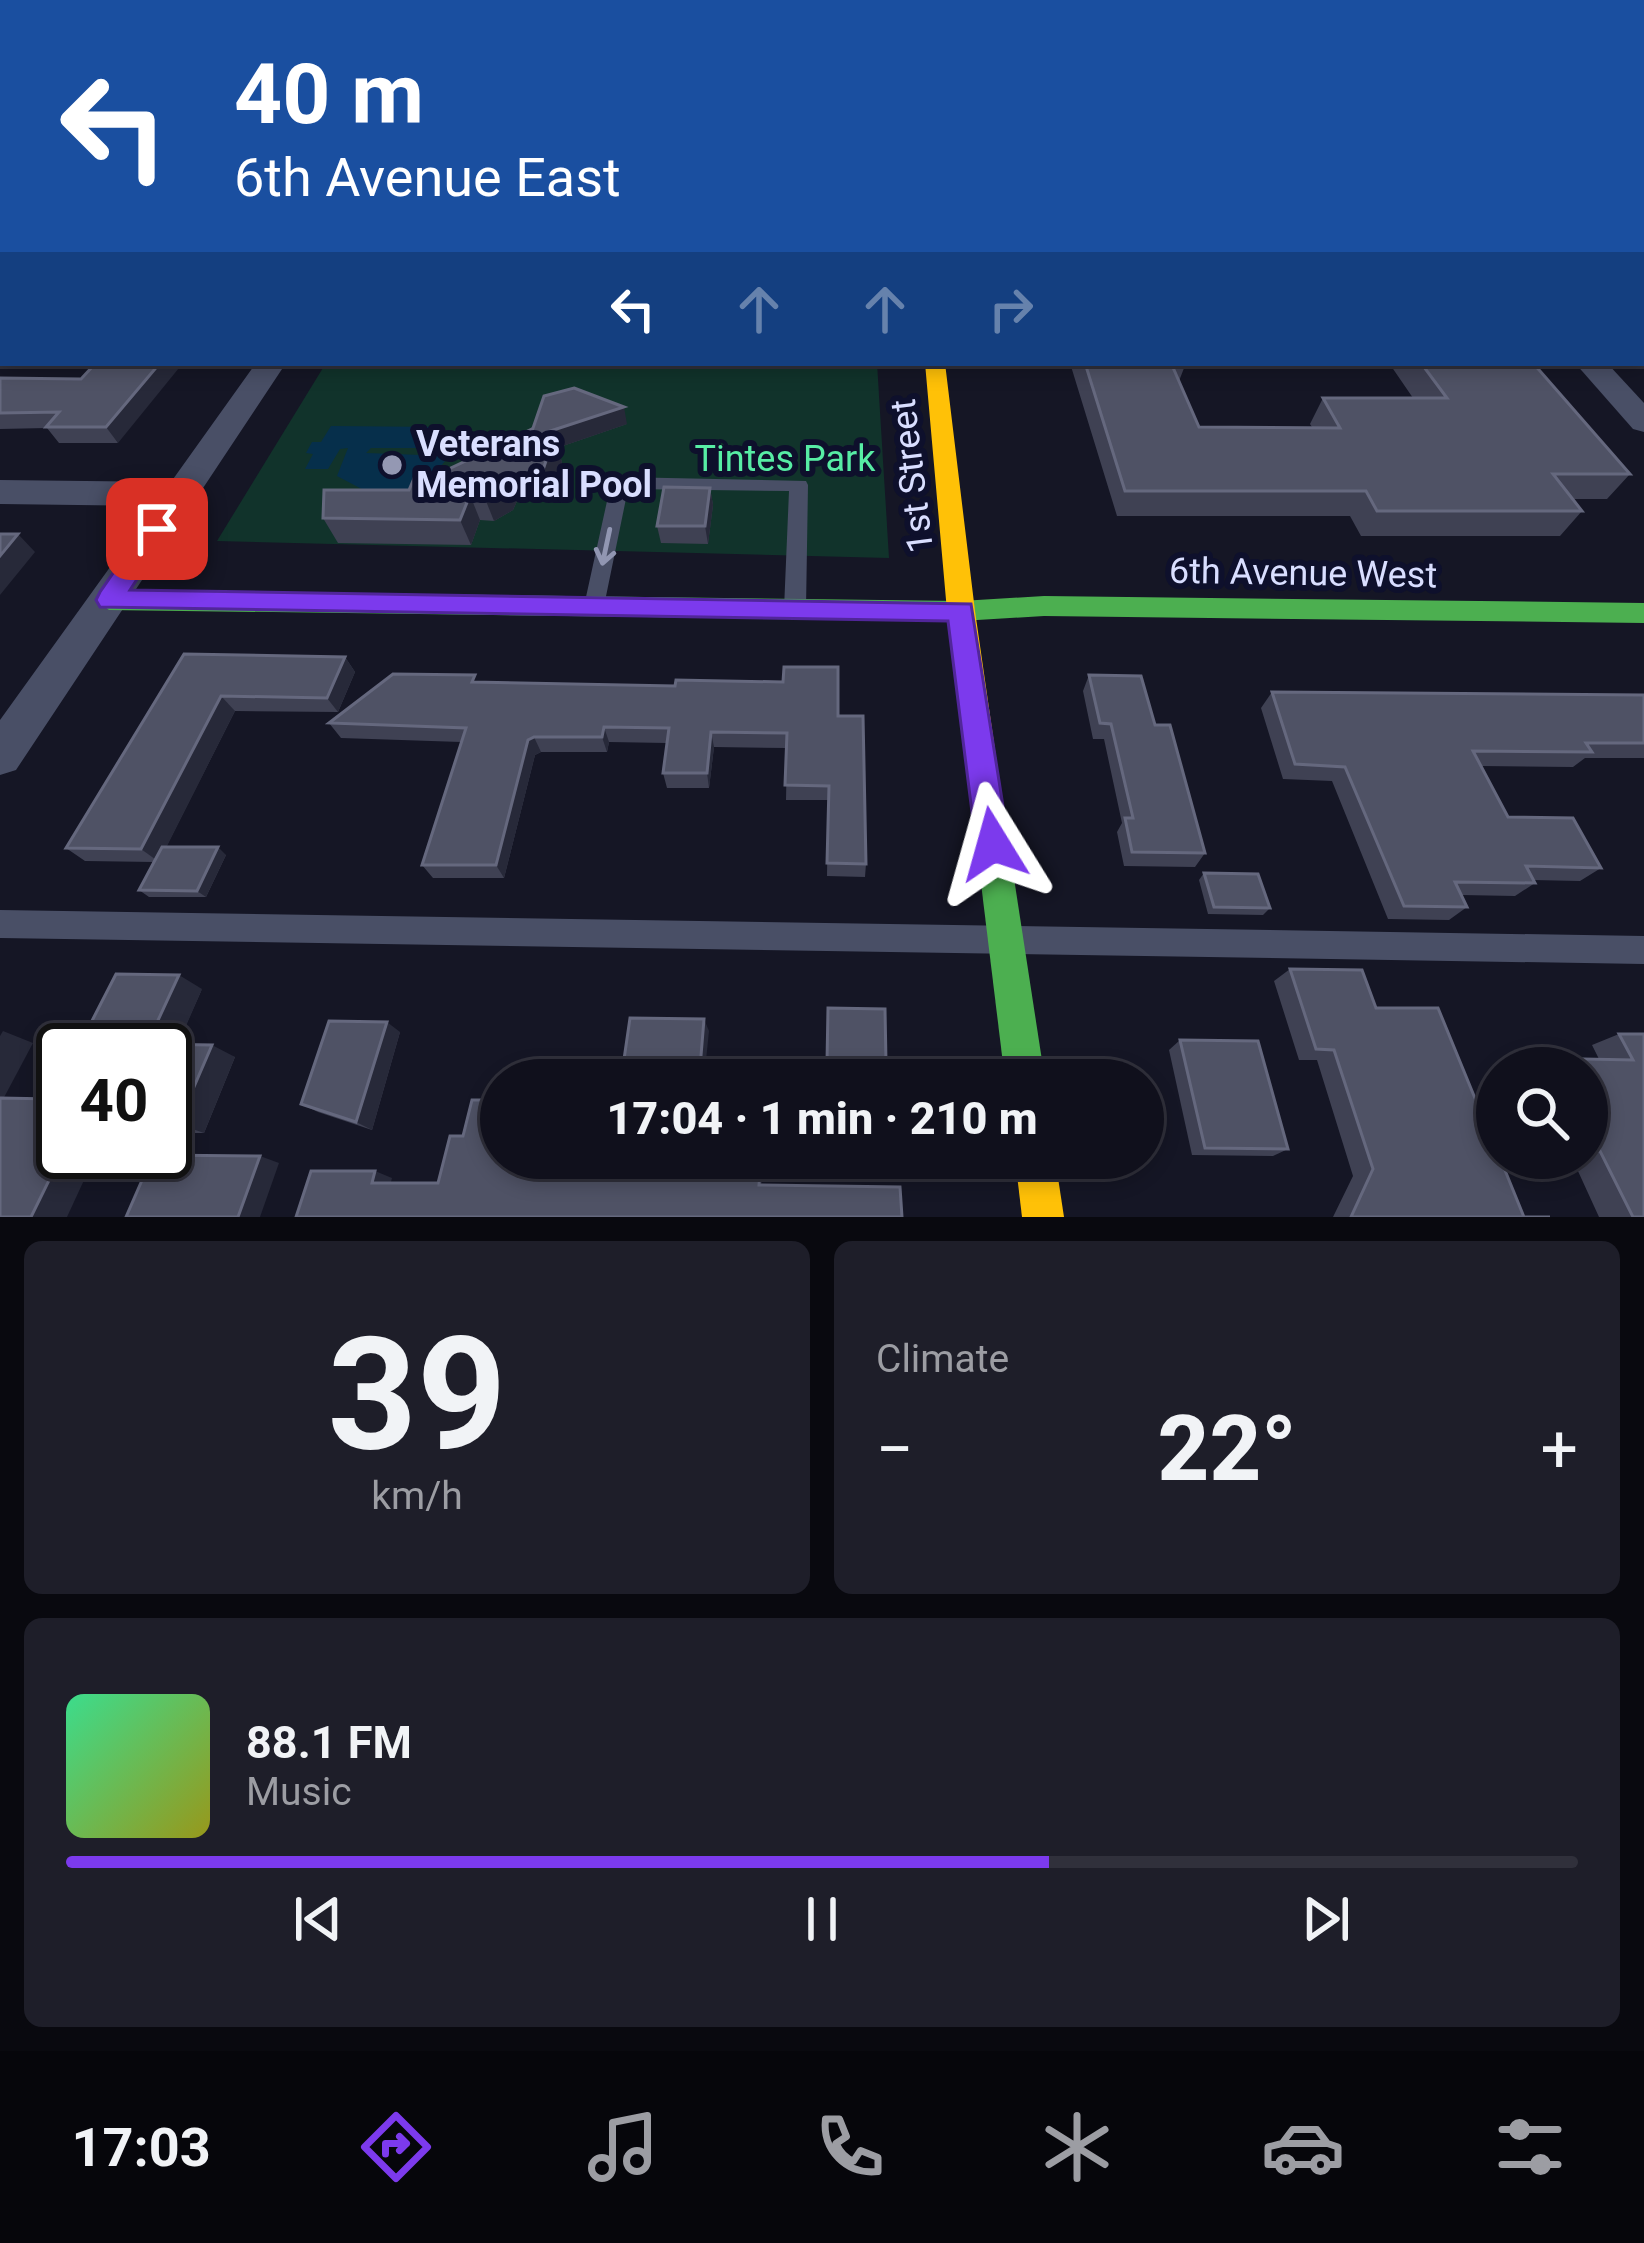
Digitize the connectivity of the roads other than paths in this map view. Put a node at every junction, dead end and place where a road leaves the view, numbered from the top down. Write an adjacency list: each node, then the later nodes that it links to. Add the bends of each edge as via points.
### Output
1 (269, 366): 6 (street)
2 (935, 366): 10 (street, 1st Street)
3 (1593, 366): 4 (street)
4 (1639, 412)
5 (0, 492): 6 (street)
6 (181, 494): 7 (street)
7 (109, 600): 8 (street, 6th Avenue West); 12 (street)
8 (594, 606): 9 (street, 6th Avenue West); 9 (lane, one-way to 8, via 799,485 620,483)
9 (795, 609): 10 (street, 6th Avenue West)
10 (961, 611): 11 (street, 6th Avenue West); 14 (street, 1st Street)
11 (1644, 613)
12 (0, 756)
13 (0, 924): 14 (lane)
14 (1005, 937): 15 (lane); 16 (street, 1st Street)
15 (1644, 950)
16 (1022, 1059)
17 (1038, 1179): 18 (street)
18 (1043, 1217)

